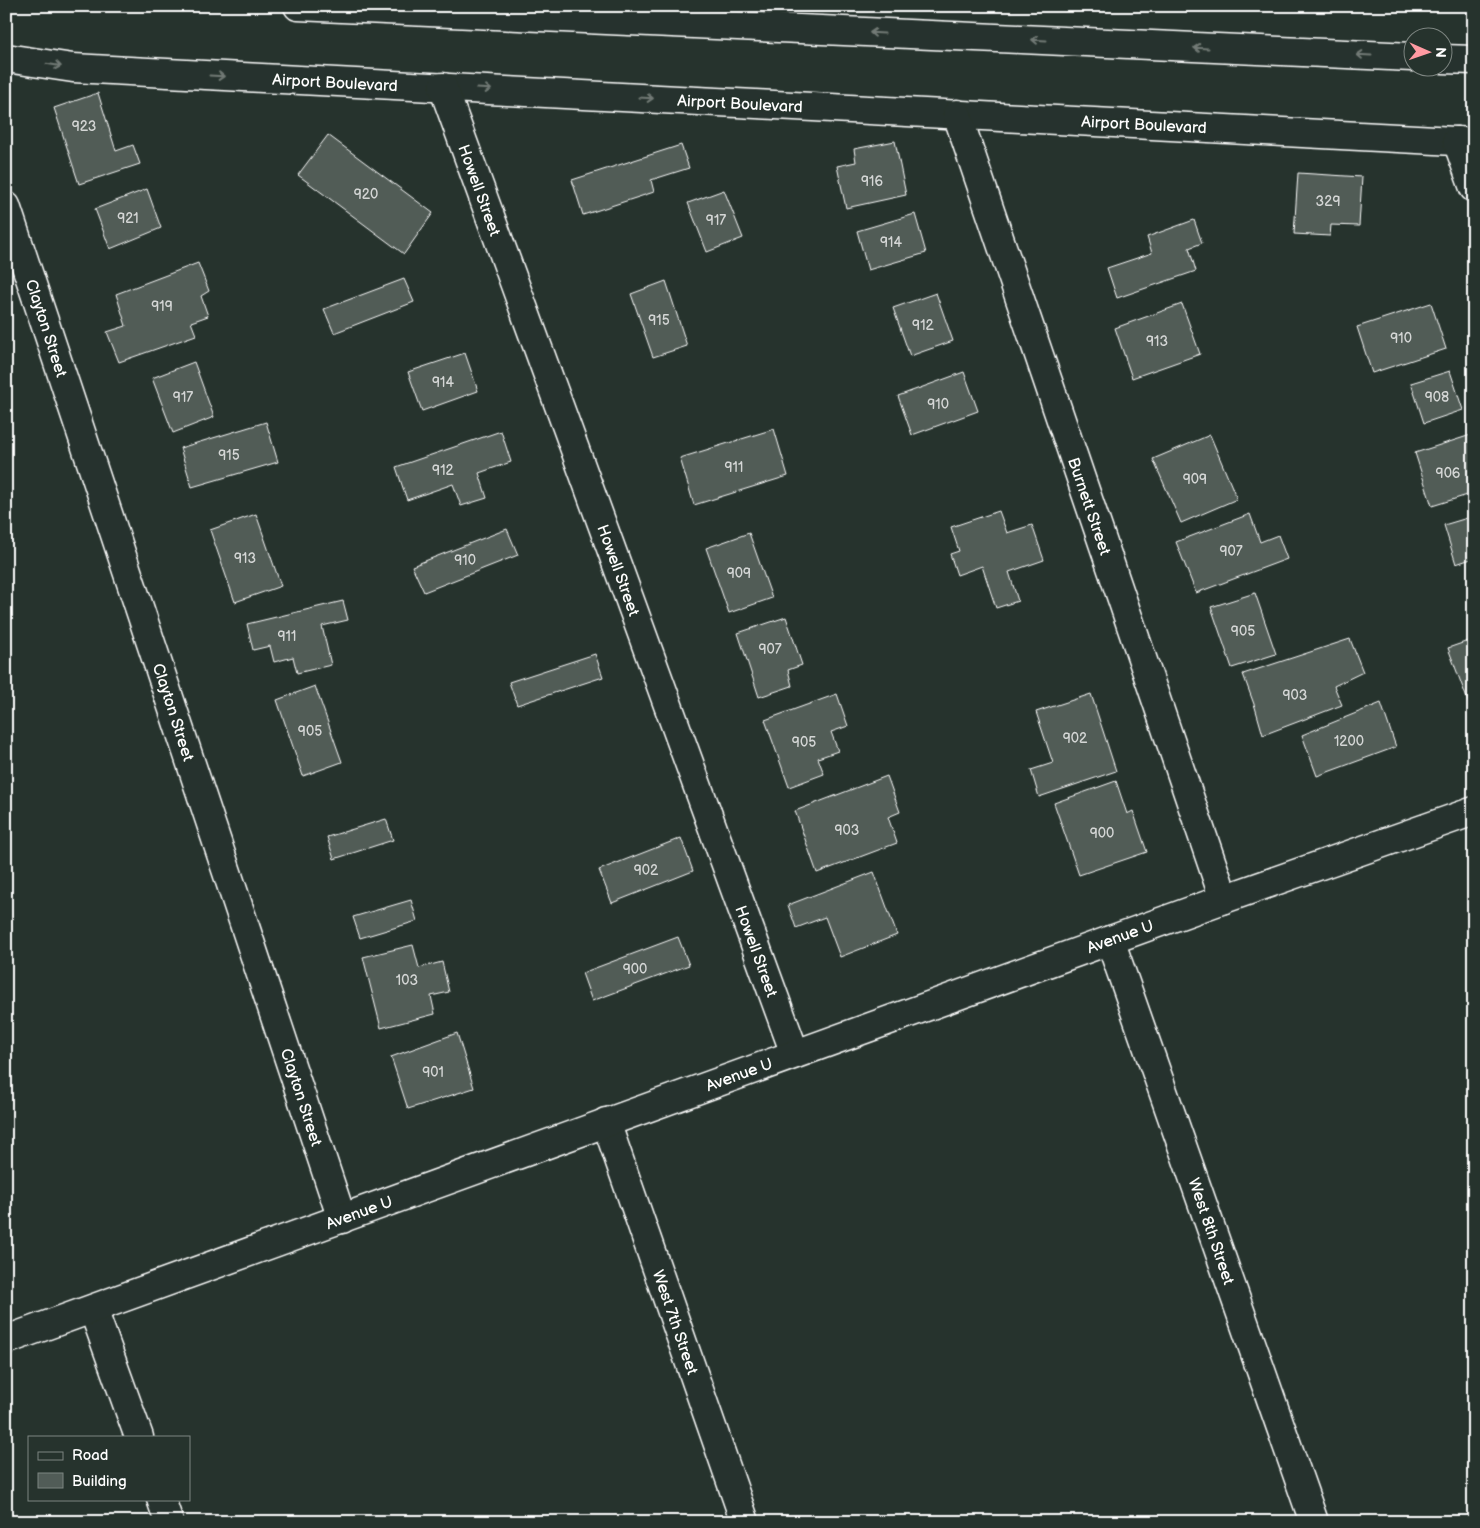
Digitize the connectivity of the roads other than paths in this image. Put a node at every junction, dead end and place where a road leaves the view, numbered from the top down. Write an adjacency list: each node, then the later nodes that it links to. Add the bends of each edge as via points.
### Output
1 (298, 6): 2 (street, one-way to 1)
2 (1402, 57)
3 (6, 58): 6 (street, Airport Boulevard, one-way to 6, via 73,68)
4 (1452, 59): 5 (street)
5 (1474, 60)
6 (443, 87): 7 (street, Airport Boulevard, one-way to 7); 14 (street, Howell Street)
7 (956, 114): 8 (street, Airport Boulevard); 12 (street, Burnett Street)
8 (1466, 141): 9 (street)
9 (1474, 188)
10 (6, 206): 16 (street, Clayton Street)
11 (1474, 811): 12 (street, Avenue U)
12 (1224, 898): 13 (street, Avenue U)
13 (1110, 940): 14 (street, Avenue U); 23 (street, West 8th Street)
14 (795, 1054): 15 (street, Avenue U)
15 (606, 1122): 16 (street, Avenue U); 22 (street, West 7th Street)
16 (342, 1218): 17 (street, Avenue U)
17 (93, 1309): 18 (street, Avenue U); 19 (street)
18 (6, 1340)
19 (138, 1436)
20 (161, 1500): 21 (street)
21 (169, 1522)
22 (745, 1522)
23 (1314, 1522)

